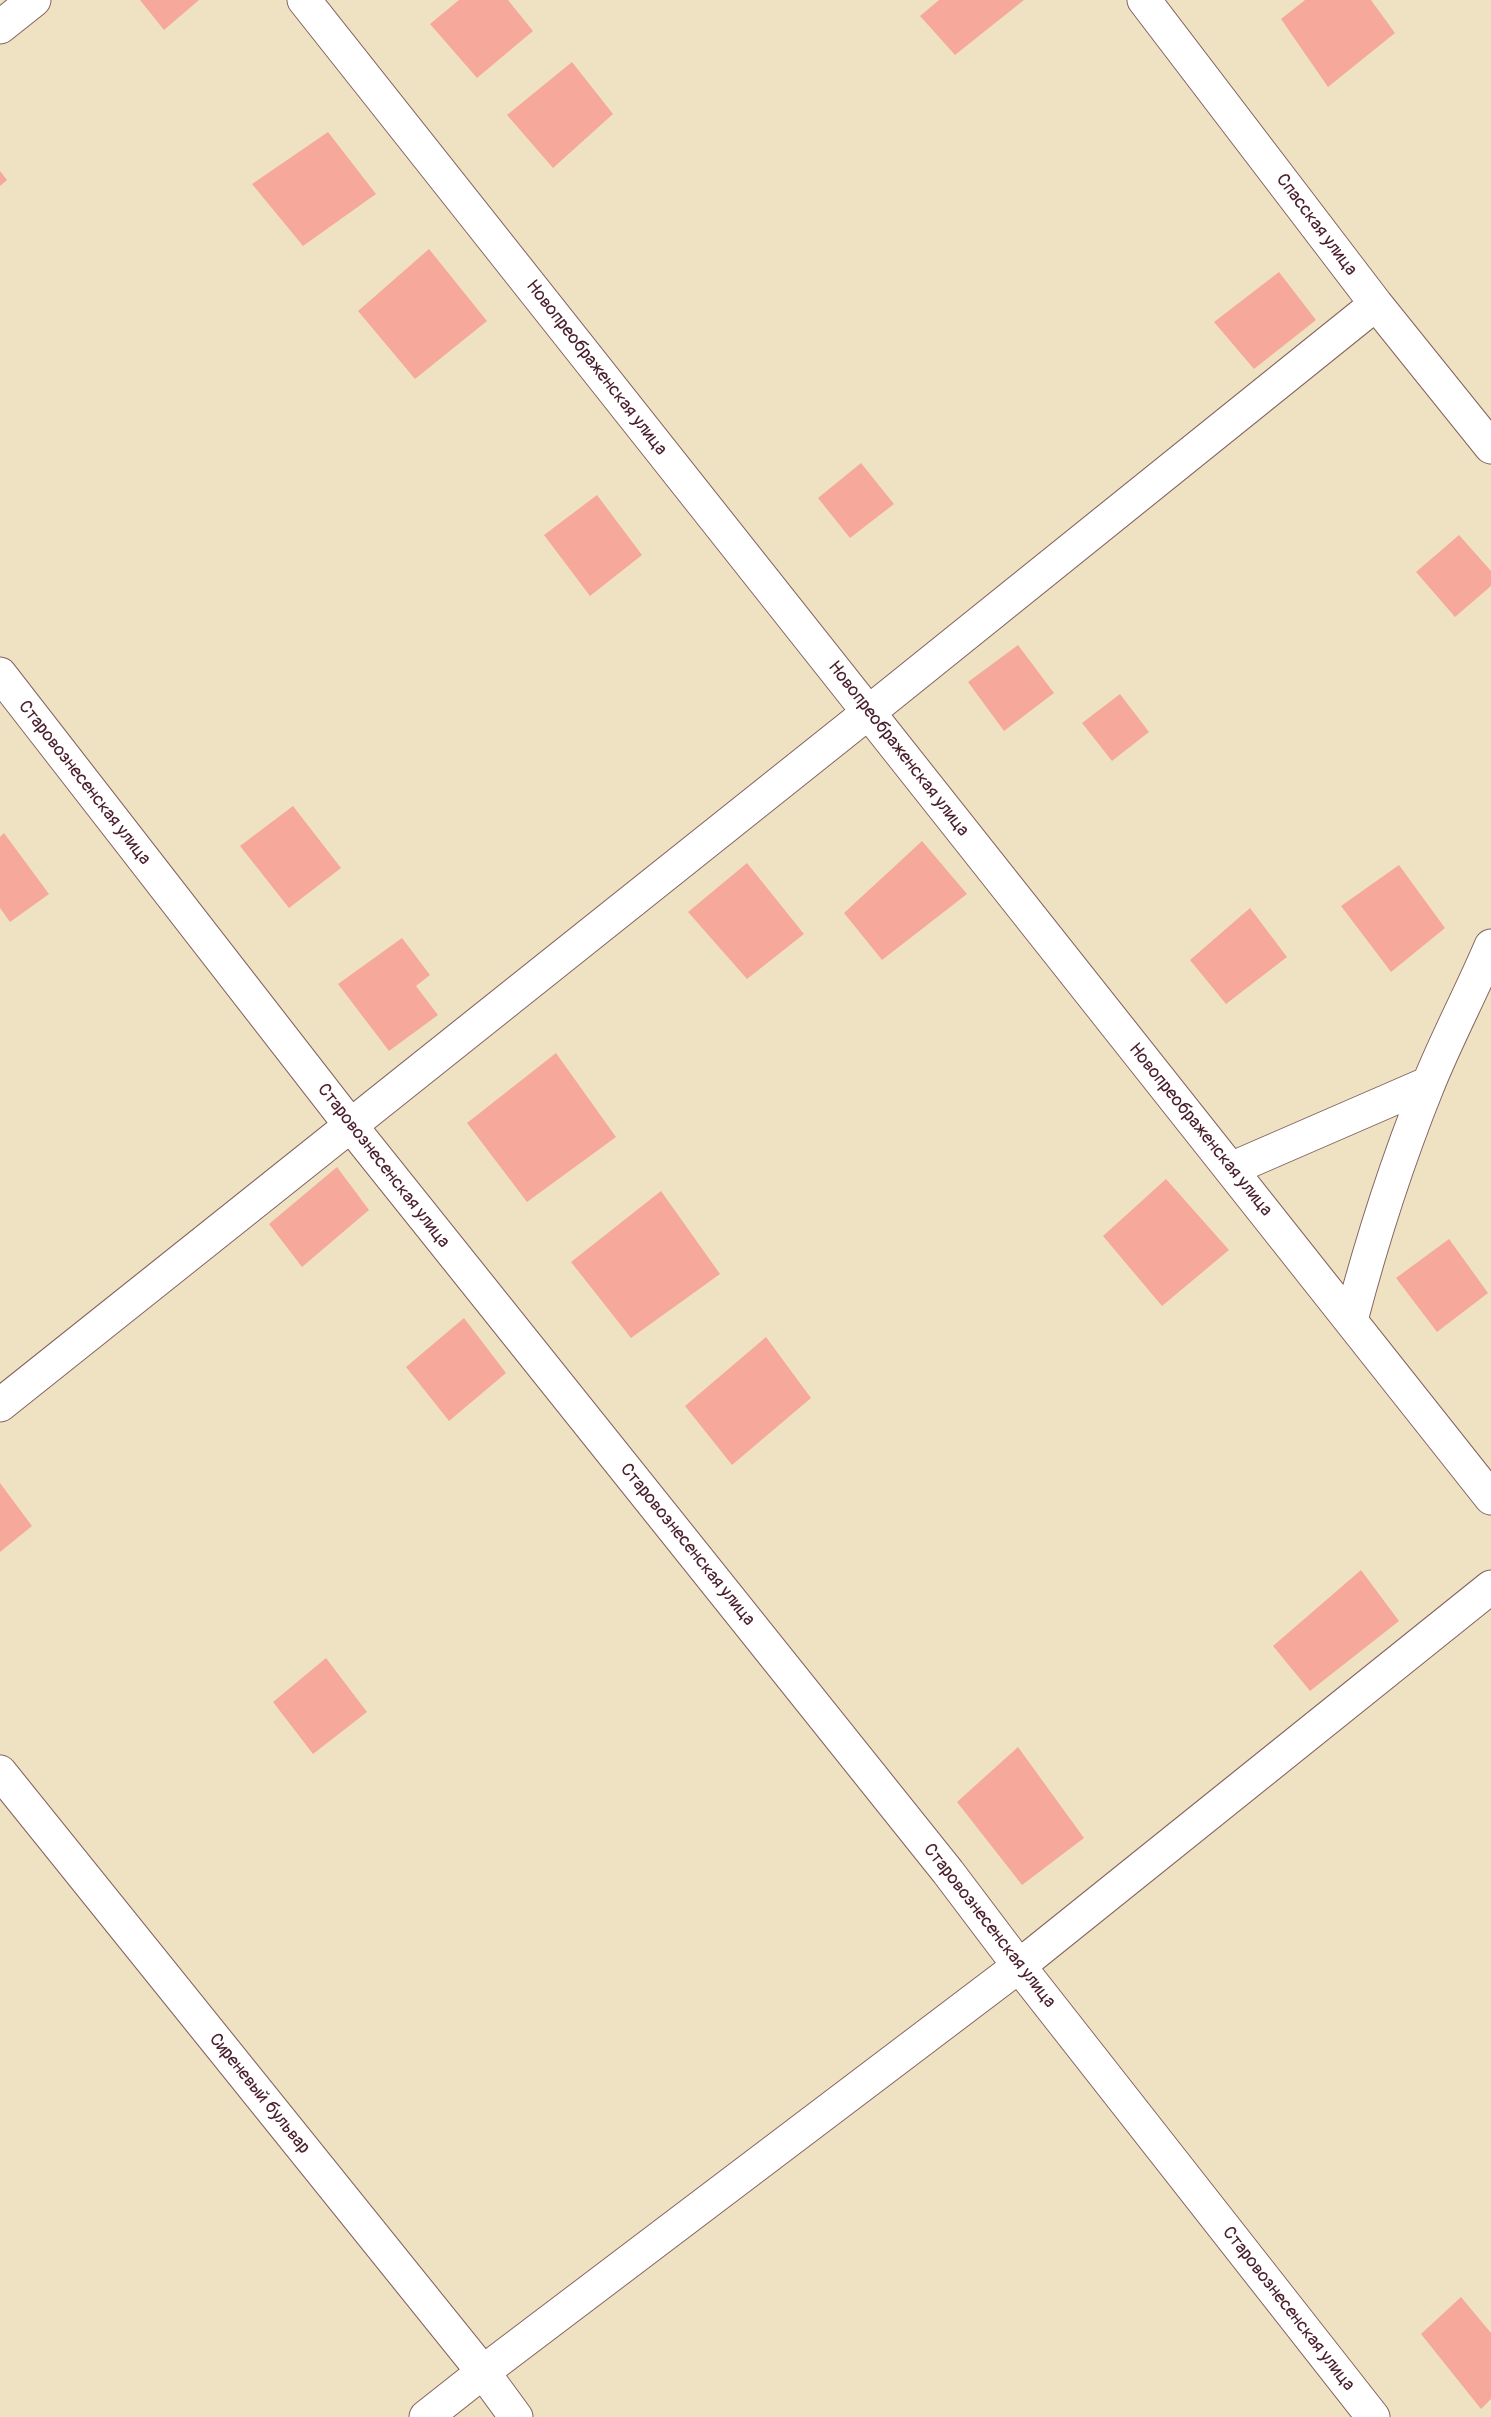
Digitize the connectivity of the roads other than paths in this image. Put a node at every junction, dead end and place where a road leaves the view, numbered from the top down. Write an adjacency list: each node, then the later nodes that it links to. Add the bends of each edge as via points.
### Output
1 (34, 0): 4 (street)
2 (304, 0): 8 (street, Новопреображенская улица)
3 (1144, 0): 5 (street, Спасская улица)
4 (0, 27)
5 (1376, 304): 6 (street, Спасская улица); 8 (street)
6 (1491, 447)
7 (0, 674): 11 (street, Старовознесенская улица)
8 (869, 712): 11 (street); 12 (street, Новопреображенская улица)
9 (1491, 946): 10 (street)
10 (1429, 1083): 12 (street); 13 (street, via 1371,1244)
11 (351, 1125): 14 (street); 18 (street, Старовознесенская улица)
12 (1231, 1169): 13 (street, Новопреображенская улица)
13 (1351, 1320): 15 (street, Новопреображенская улица)
14 (0, 1405)
15 (1491, 1498)
16 (1491, 1587): 18 (street)
17 (0, 1772): 19 (street, Сиреневый бульвар)
18 (1018, 1966): 19 (street); 22 (street, Старовознесенская улица)
19 (483, 2372): 20 (street); 21 (street, Сиреневый бульвар)
20 (426, 2417)
21 (516, 2417)
22 (1373, 2417)

